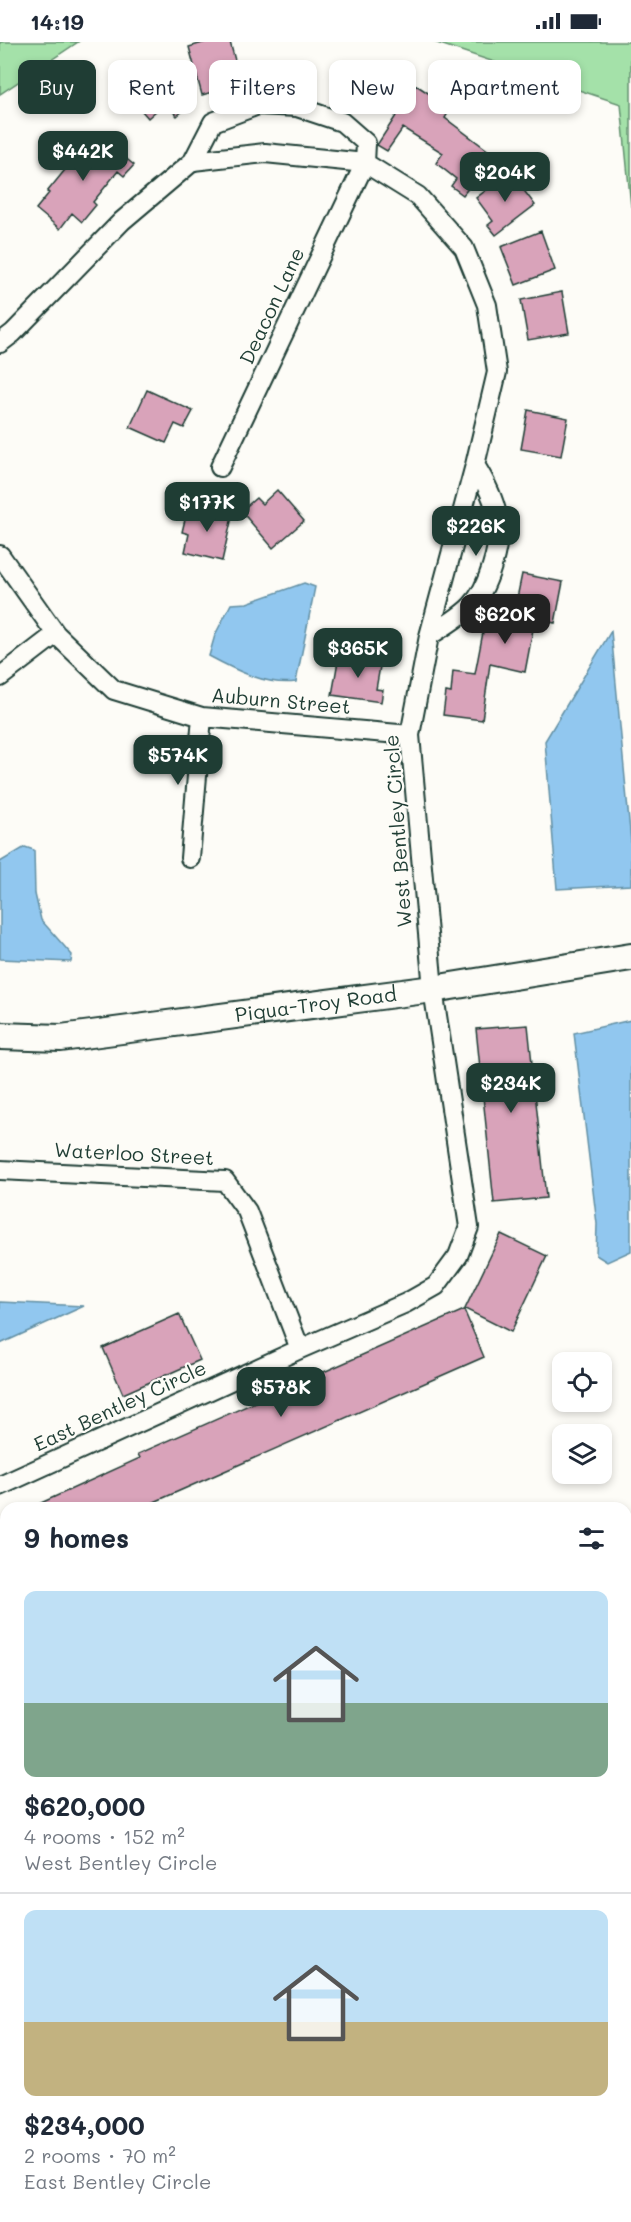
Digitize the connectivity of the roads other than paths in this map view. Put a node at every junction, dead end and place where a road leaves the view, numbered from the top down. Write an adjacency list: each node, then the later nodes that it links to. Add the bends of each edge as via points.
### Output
1 (193, 161): 2 (street, West Bentley Circle, via 265,153); 2 (street, via 213,122 258,105 297,107 342,122 366,143); 3 (street, via 122,221)
2 (364, 163): 4 (street, West Bentley Circle, via 418,196 464,248 488,305 497,372); 5 (street, Deacon Lane)
3 (0, 343)
4 (475, 465): 8 (street, West Bentley Circle); 8 (street, via 488,486 498,516 499,544 489,578 472,606)
5 (220, 467)
6 (0, 555): 7 (street, Auburn Street)
7 (56, 634): 9 (street); 10 (street, Auburn Street, via 114,690)
8 (429, 636): 11 (street, West Bentley Circle)
9 (0, 677)
10 (202, 717): 11 (street, Auburn Street); 12 (street)
11 (410, 735): 14 (street, West Bentley Circle)
12 (190, 858)
13 (631, 957): 14 (street, Piqua-Troy Road)
14 (433, 989): 15 (street, Piqua-Troy Road, via 60,1038); 17 (street, East Bentley Circle, via 469,1227 458,1256 436,1286 406,1303)
15 (0, 1035)
16 (0, 1170): 17 (street, Waterloo Street, via 225,1181 247,1211)
17 (300, 1348): 18 (street, East Bentley Circle)
18 (0, 1486)

